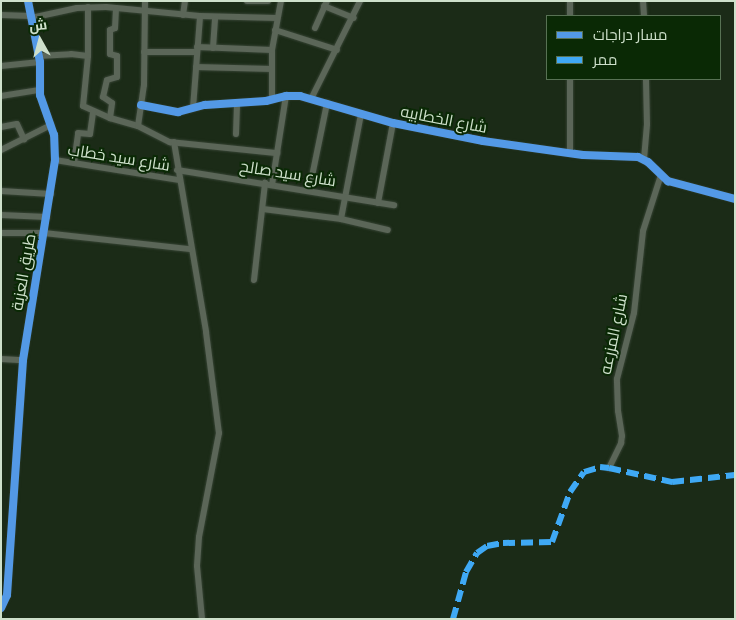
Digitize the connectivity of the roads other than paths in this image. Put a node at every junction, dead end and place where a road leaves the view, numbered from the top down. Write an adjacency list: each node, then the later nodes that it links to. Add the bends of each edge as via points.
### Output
1 (28, 1): 21 (street, طريق العزبة)
2 (146, 1): 15 (street)
3 (184, 1): 17 (street)
4 (248, 1): 5 (street)
5 (268, 1)
6 (280, 1): 23 (street)
7 (360, 1): 24 (street)
8 (570, 1): 18 (street)
9 (643, 1): 19 (street)
10 (106, 4): 13 (street); 14 (street)
11 (326, 4): 24 (street); 25 (street)
12 (77, 5): 13 (street); 21 (street)
13 (88, 7): 32 (street)
14 (116, 8): 15 (street); 50 (street, via 114,28 110,30 110,54 117,56 117,77 107,80 103,97 112,103)
15 (144, 12): 17 (street); 31 (street)
16 (1, 15): 21 (street)
17 (183, 15): 20 (street)
18 (570, 15)
19 (644, 15)
20 (200, 16): 22 (street); 28 (street)
21 (31, 17): 33 (street, طريق العزبة)
22 (215, 17): 23 (street); 27 (street)
23 (276, 18): 26 (street)
24 (354, 18): 30 (street)
25 (315, 28)
26 (275, 30): 29 (street); 30 (street)
27 (213, 48): 28 (street); 29 (street)
28 (197, 50): 31 (street); 35 (street)
29 (272, 50): 36 (street)
30 (337, 50): 42 (street)
31 (144, 52): 46 (street)
32 (88, 56): 33 (street, via 71,54); 48 (street, via 83,106)
33 (39, 59): 34 (street); 39 (street, طريق العزبة)
34 (1, 66)
35 (196, 67): 36 (street); 47 (street)
36 (272, 69): 43 (street)
37 (570, 80): 60 (street)
38 (646, 80): 61 (street)
39 (40, 90): 40 (street); 52 (street, طريق العزبة)
40 (1, 96)
41 (286, 96): 42 (street, شارع الخطابيه); 43 (street, شارع الخطابيه); 59 (street)
42 (311, 98): 45 (street, شارع الخطابيه)
43 (272, 100): 44 (street, شارع الخطابيه)
44 (237, 103): 47 (street, شارع الخطابيه); 55 (street)
45 (327, 104): 49 (street, شارع الخطابيه); 69 (street)
46 (142, 105): 47 (street, شارع الخطابيه, via 172,111); 53 (street)
47 (193, 108)
48 (93, 112): 50 (street); 63 (street, via 89,134 78,133)
49 (362, 114): 51 (street, شارع الخطابيه); 71 (street)
50 (110, 118): 53 (street)
51 (393, 124): 60 (street, شارع الخطابيه); 73 (street)
52 (51, 125): 56 (street); 62 (street, طريق العزبة)
53 (138, 126): 57 (street, via 154,136)
54 (1, 127): 56 (street, via 17,124)
55 (236, 134)
56 (24, 138): 58 (street)
57 (174, 142): 59 (street); 64 (street)
58 (1, 150)
59 (278, 153): 67 (street)
60 (570, 153): 61 (street, شارع الخطابيه)
61 (644, 159): 65 (street)
62 (55, 160): 63 (street, شارع سيد خطاب); 70 (street, طريق العزبة)
63 (74, 163): 66 (street, شارع سيد خطاب)
64 (177, 170): 66 (street); 67 (street, شارع سيد صالح)
65 (661, 176): 72 (street, via 673,183); 86 (street, شارع المزرعه, via 643,231 634,313 617,379 621,443)
66 (179, 180): 82 (street)
67 (269, 184): 69 (street, شارع سيد صالح); 75 (street)
68 (1, 191): 70 (street)
69 (308, 191): 71 (street, شارع سيد صالح)
70 (51, 194): 77 (street, طريق العزبة)
71 (345, 197): 73 (street, شارع سيد صالح); 78 (street)
72 (735, 199)
73 (378, 203): 74 (street, شارع سيد صالح)
74 (394, 205)
75 (263, 209): 78 (street); 83 (street)
76 (1, 215): 77 (street)
77 (47, 217): 81 (street, طريق العزبة)
78 (341, 219): 79 (street)
79 (388, 230)
80 (1, 233): 81 (street)
81 (44, 233): 82 (street); 85 (street, طريق العزبة)
82 (190, 250): 88 (street, via 206,332 219,433 199,537 197,566)
83 (254, 280)
84 (1, 359): 85 (street)
85 (23, 360): 87 (street, طريق العزبة, via 7,595)
86 (609, 468)
87 (1, 608)
88 (202, 619)

